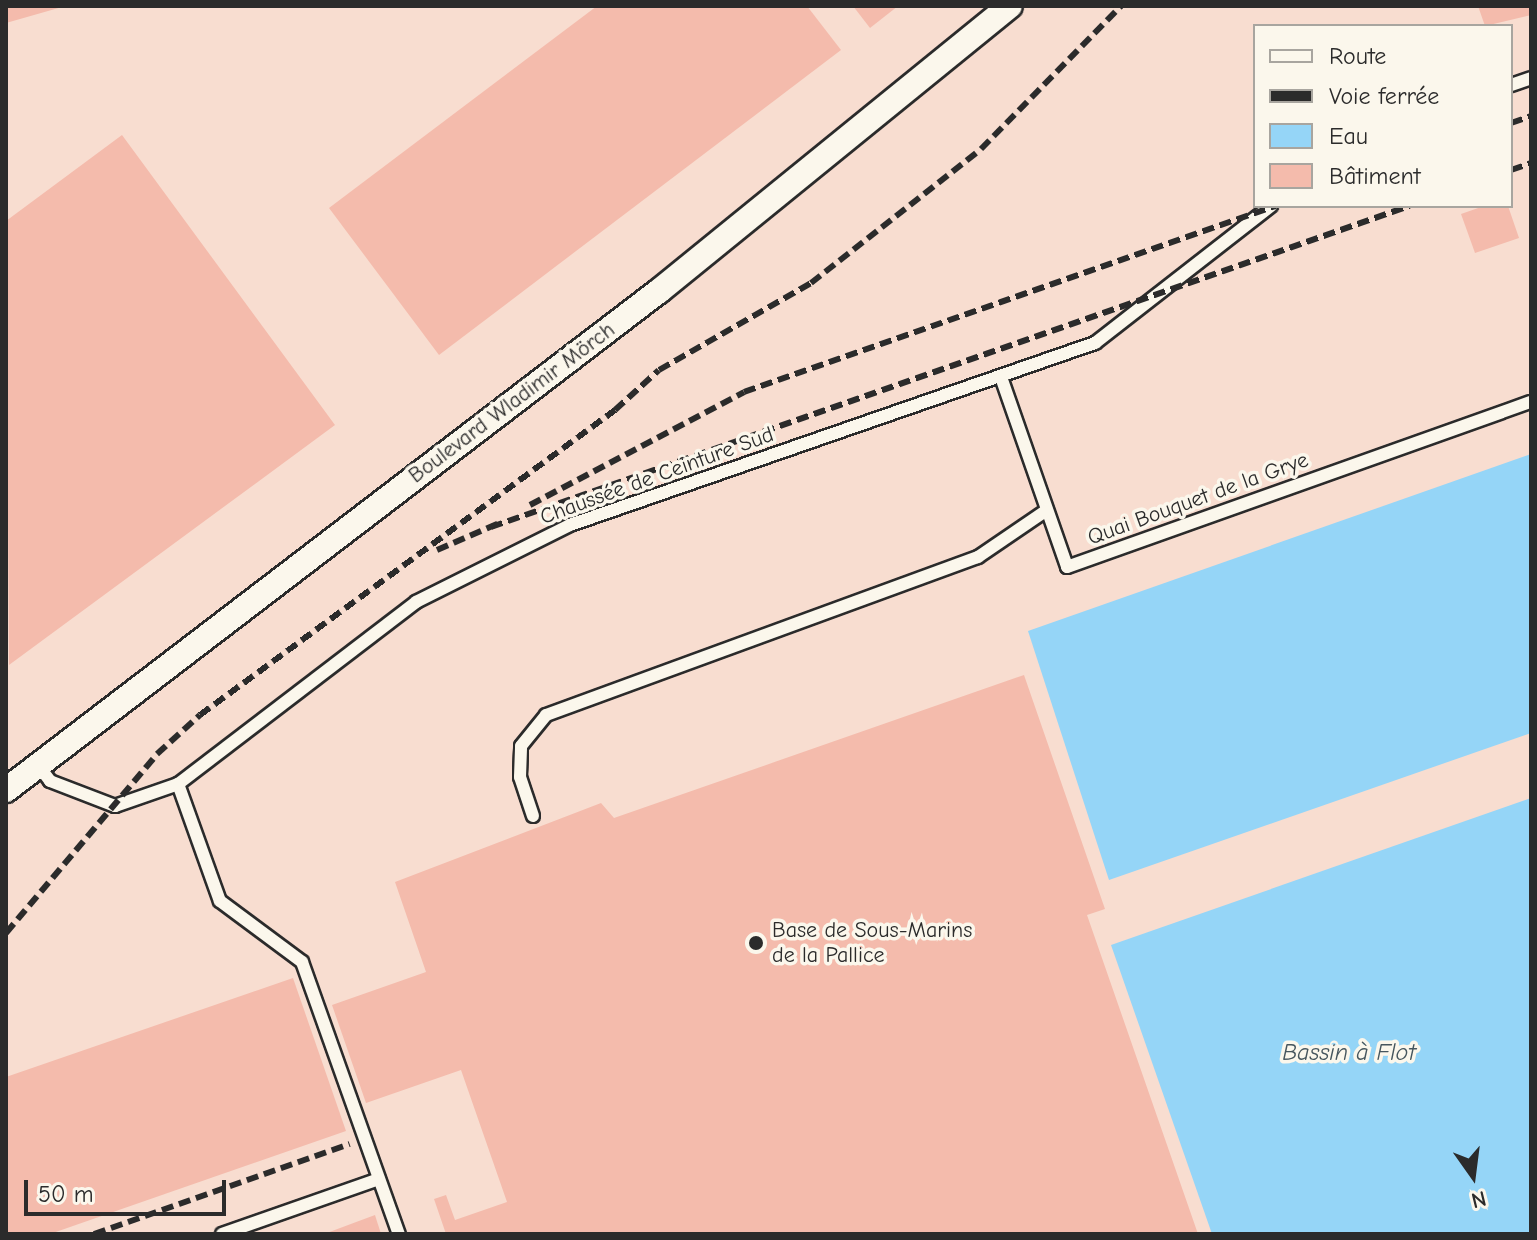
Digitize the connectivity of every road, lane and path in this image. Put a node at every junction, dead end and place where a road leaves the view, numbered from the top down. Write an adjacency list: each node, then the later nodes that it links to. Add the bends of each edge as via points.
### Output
1 (1010, 6): 6 (street, Boulevard Wladimir Mörch, via 922,85 659,291)
2 (1268, 208): 3 (lane, Chaussée de Ceinture Sud, via 1095,343)
3 (1001, 377): 5 (lane, Quai Bouquet de la Grye); 7 (lane, Chaussée de Ceinture Sud, via 544,538 416,602)
4 (1531, 402): 5 (lane, Quai Bouquet de la Grye, via 1067,567)
5 (1047, 510): 9 (lane, via 978,557 546,715 521,746 520,777)
6 (38, 765): 7 (lane, Chaussée de Ceinture Sud, via 50,781 115,806); 8 (street, Boulevard Wladimir Mörch)
7 (178, 784): 10 (lane, via 220,901 302,962)
8 (6, 790)
9 (533, 816)
10 (379, 1179): 11 (lane); 12 (lane)
11 (222, 1234)
12 (399, 1234)

